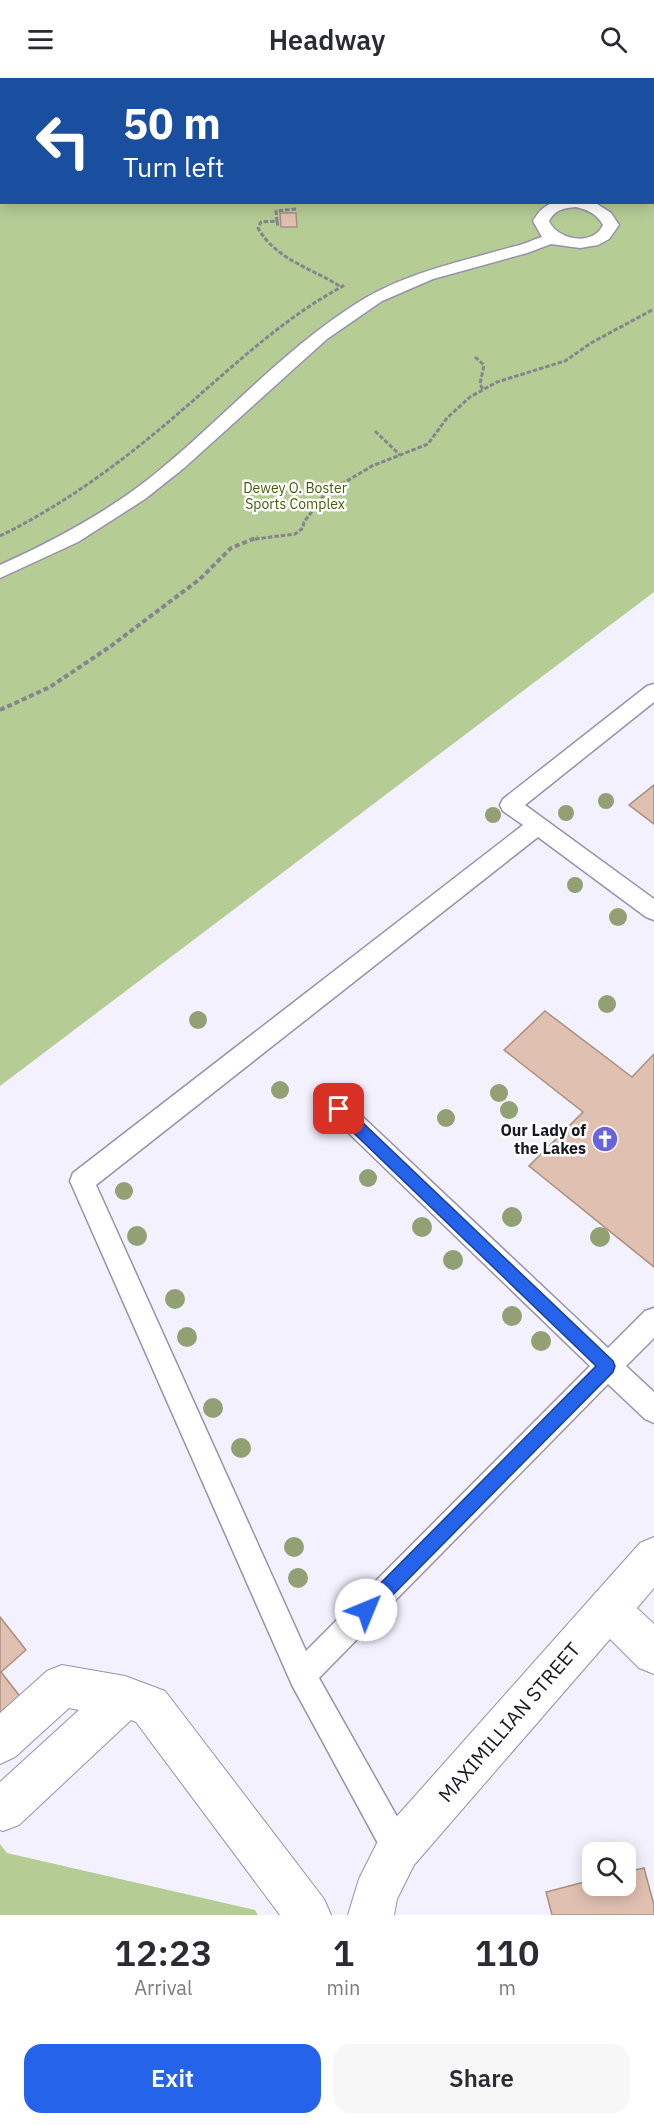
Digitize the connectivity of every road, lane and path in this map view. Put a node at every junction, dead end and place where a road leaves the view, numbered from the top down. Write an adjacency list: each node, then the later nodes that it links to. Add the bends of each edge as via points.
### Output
1 (296, 209): 2 (path, via 276,211)
2 (277, 220): 3 (path); 5 (path, via 261,222 261,236 281,255)
3 (278, 226)
4 (554, 238): 11 (lane, via 420,277 377,297 320,336 139,494 91,526)
5 (341, 287)
6 (654, 309): 8 (path, via 565,361)
7 (475, 357): 8 (path, via 484,365 480,384)
8 (483, 390): 10 (path, via 447,418 428,444)
9 (375, 431): 10 (path)
10 (400, 455): 13 (path, via 372,466 325,494 296,534 259,537 231,548 200,579 111,646 50,687)
11 (0, 572)
12 (654, 691): 14 (lane, via 510,805)
13 (0, 710)
14 (538, 825): 15 (lane); 23 (lane, via 82,1181)
15 (654, 911)
16 (339, 1109): 18 (lane)
17 (654, 1320): 18 (lane)
18 (607, 1366): 19 (lane); 23 (lane)
19 (654, 1410)
20 (654, 1557): 21 (street, MAXIMILLIAN STREET)
21 (608, 1609): 22 (street); 27 (street, MAXIMILLIAN STREET)
22 (654, 1653)
23 (302, 1675): 27 (lane)
24 (125, 1697): 25 (street, via 62,1686); 26 (street); 29 (street, via 150,1706)
25 (0, 1742)
26 (0, 1808)
27 (398, 1849): 28 (street, MAXIMILLIAN STREET)
28 (373, 1905)
29 (308, 1915)

